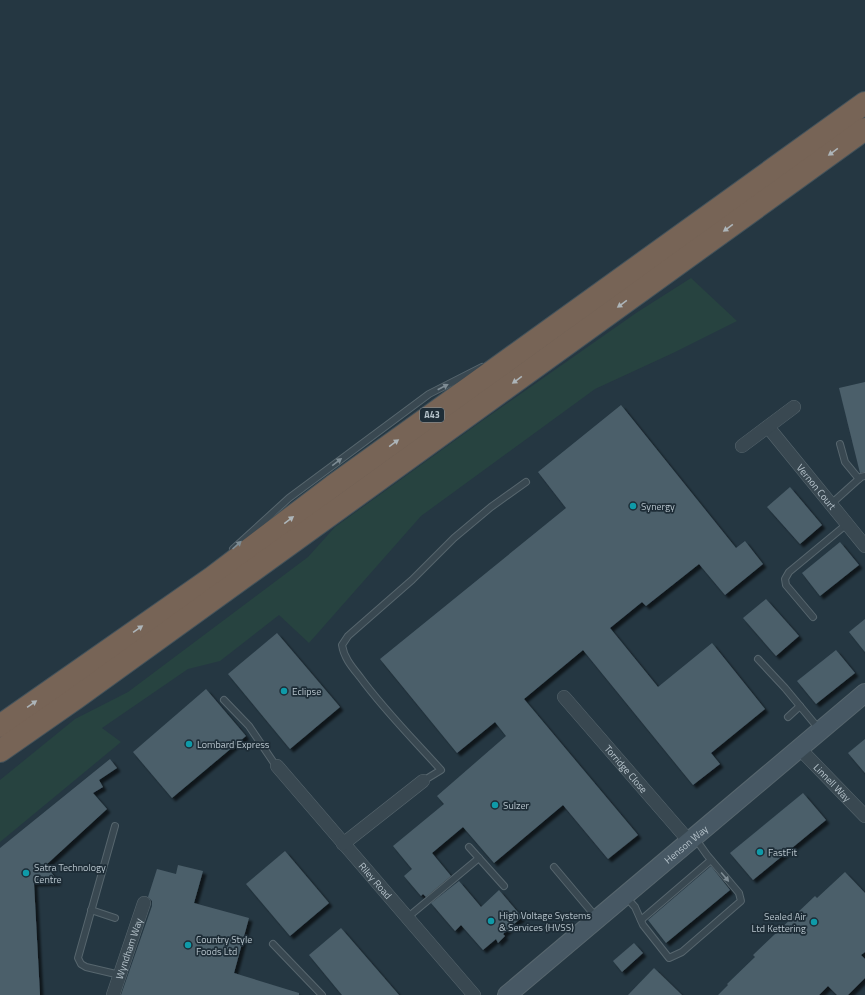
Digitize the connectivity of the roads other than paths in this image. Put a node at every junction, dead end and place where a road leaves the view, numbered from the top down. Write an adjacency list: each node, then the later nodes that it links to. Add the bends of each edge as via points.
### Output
1 (865, 103): 3 (highway, A43)
2 (865, 129): 28 (highway, A43, one-way to 28)
3 (543, 335): 4 (lane); 17 (highway, A43, one-way to 3)
4 (503, 356)
5 (490, 363): 15 (lane, one-way to 5, via 289,498 429,394)
6 (794, 407): 7 (street)
7 (768, 427): 9 (street); 12 (street, Vernon Court)
8 (840, 444): 10 (lane, via 845,462)
9 (742, 446)
10 (862, 478): 12 (lane)
11 (526, 482): 30 (lane, via 454,538 412,580 348,636 342,645 343,653 374,697 441,770)
12 (831, 504): 13 (street, Vernon Court)
13 (847, 524): 14 (street, Vernon Court); 18 (lane, via 789,572 785,579 786,585)
14 (865, 546)
15 (225, 556)
16 (208, 572): 17 (lane)
17 (167, 609): 25 (highway, A43, one-way to 17)
18 (813, 617)
19 (758, 659): 23 (lane)
20 (865, 693): 26 (street, Henson Way)
21 (564, 697): 33 (street, Torridge Close)
22 (224, 700): 29 (lane, via 249,726)
23 (800, 706): 24 (lane); 26 (lane)
24 (788, 717)
25 (0, 726)
26 (820, 731): 27 (street, Henson Way)
27 (800, 748): 31 (street, Linnell Way); 33 (street, Henson Way)
28 (0, 751)
29 (277, 766): 34 (street, Riley Road)
30 (423, 781): 34 (street)
31 (865, 816)
32 (115, 826): 42 (lane)
33 (692, 839): 37 (lane); 40 (street, Henson Way)
34 (343, 844): 43 (street, Riley Road)
35 (469, 847): 36 (lane)
36 (479, 858): 39 (lane); 43 (lane)
37 (711, 860): 46 (lane); 46 (lane, one-way to 46, via 739,893 741,901 682,952 669,958)
38 (554, 867): 45 (lane)
39 (504, 886)
40 (625, 895): 45 (street, Henson Way); 46 (lane, via 635,907)
41 (144, 903): 48 (street, Wyndham Way)
42 (91, 910): 44 (lane); 48 (lane, via 78,958 86,967)
43 (408, 917): 51 (street, Riley Road)
44 (114, 918)
45 (597, 918): 52 (street, Henson Way)
46 (640, 920)
47 (273, 944): 50 (lane)
48 (120, 976): 49 (street, Wyndham Way)
49 (113, 995)
50 (322, 995)
51 (474, 995)
52 (507, 995)

